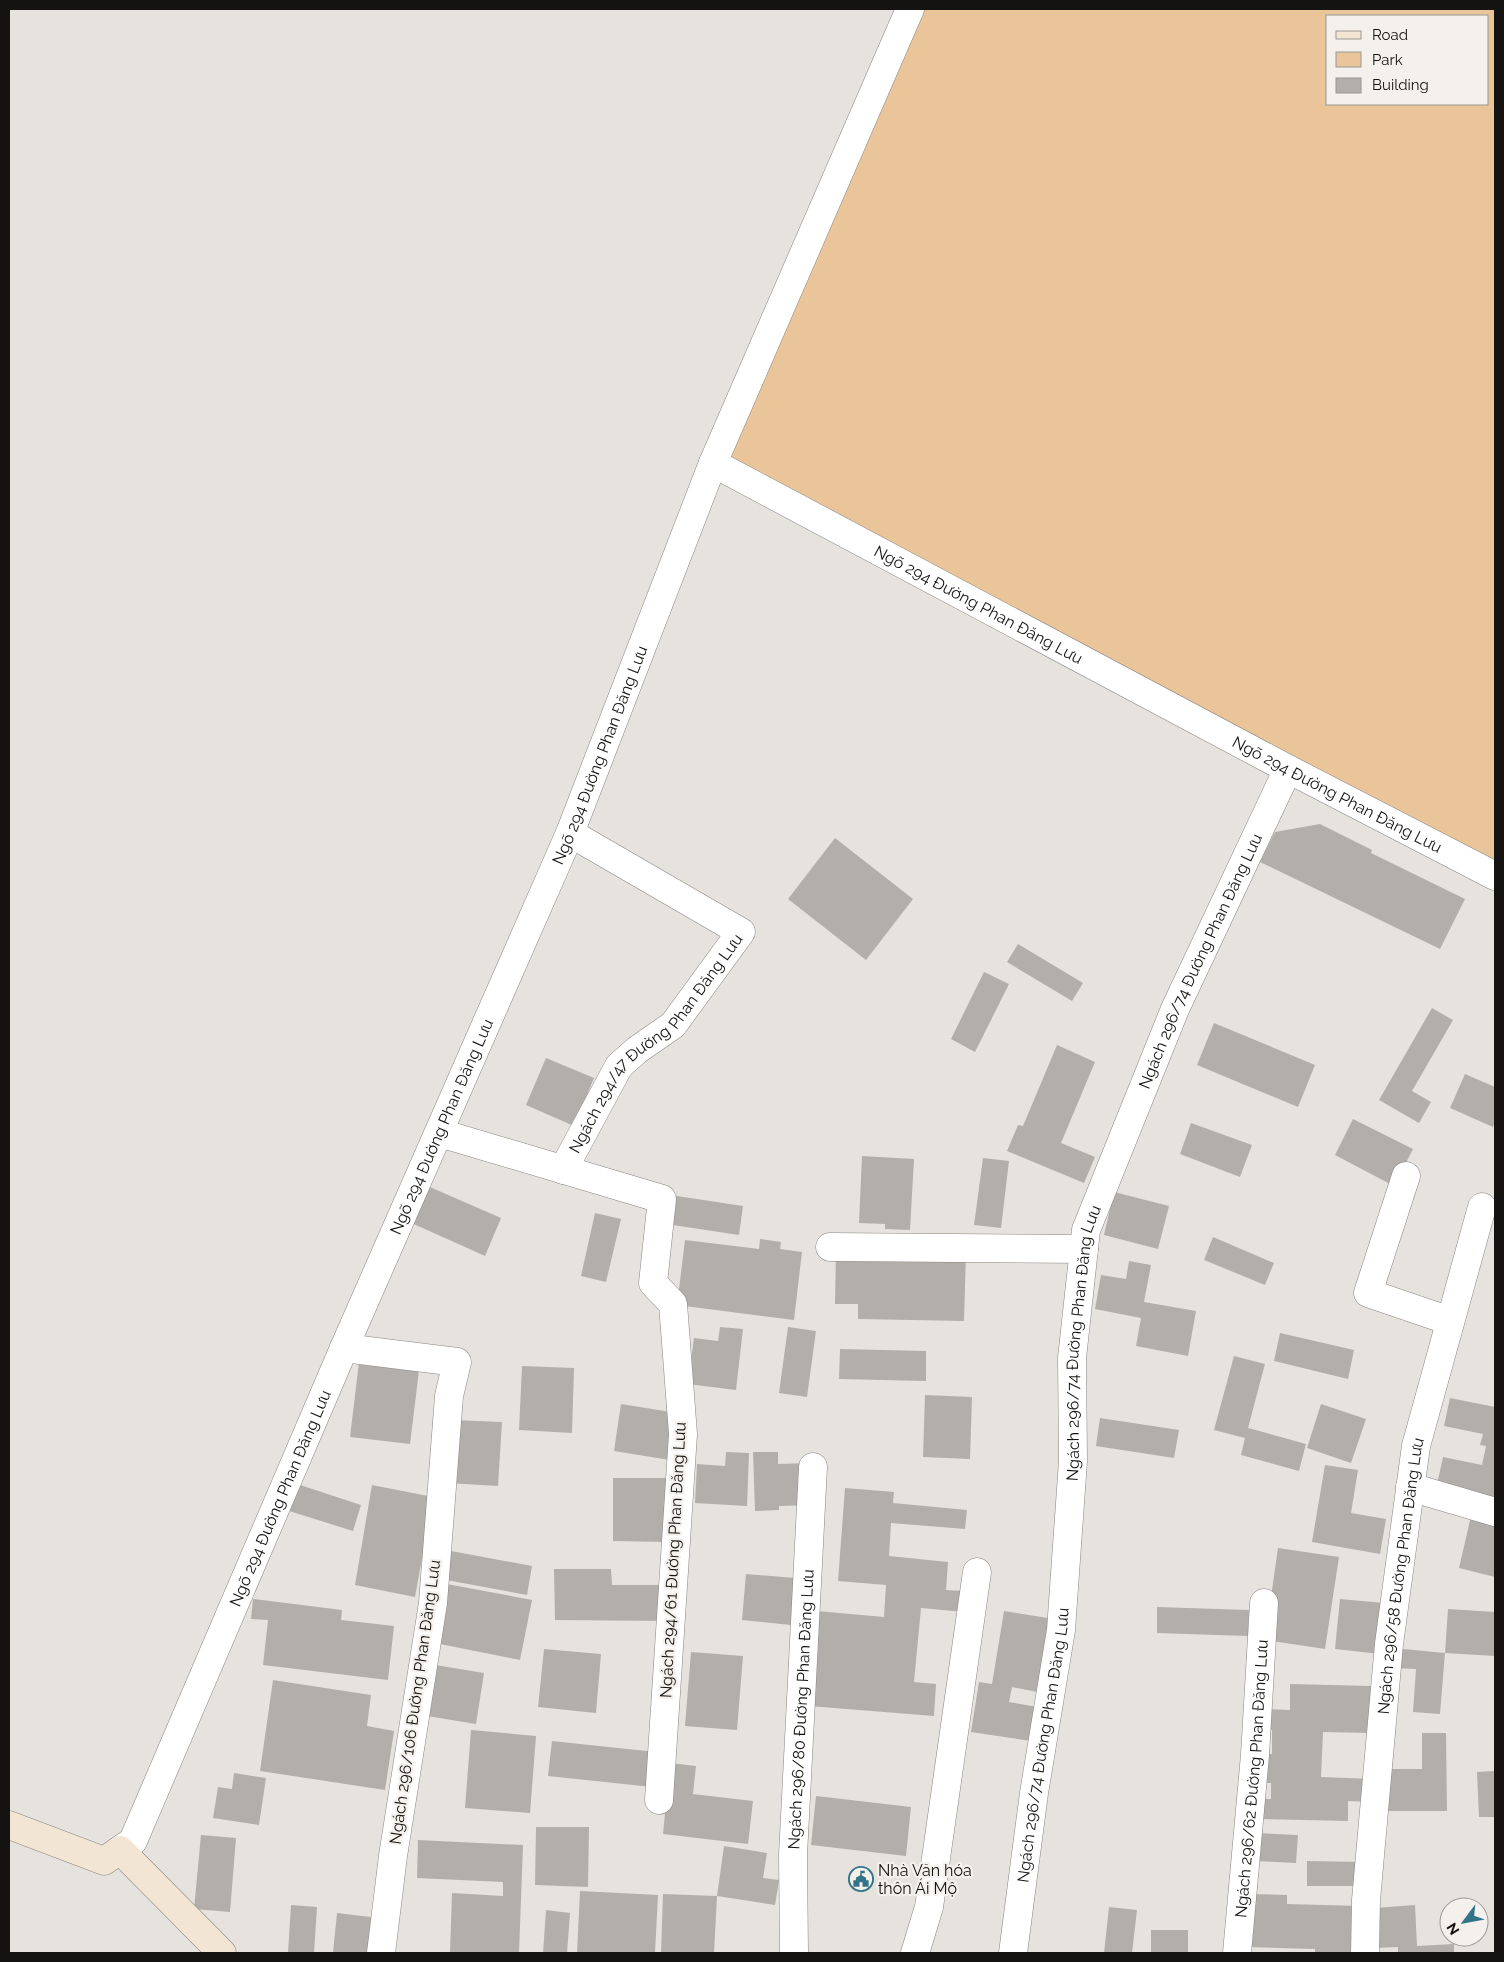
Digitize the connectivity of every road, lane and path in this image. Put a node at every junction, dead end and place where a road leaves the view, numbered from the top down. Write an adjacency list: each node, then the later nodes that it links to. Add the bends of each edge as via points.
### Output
1 (910, 9): 2 (street)
2 (713, 463): 3 (street, Ngõ 294 Đường Phan Đăng Lưu); 4 (street, Ngõ 294 Đường Phan Đăng Lưu)
3 (1288, 769): 5 (street, Ngõ 294 Đường Phan Đăng Lưu); 11 (street, Ngách 296/74 Đường Phan Đăng Lưu, via 1174,1008 1086,1230)
4 (570, 833): 6 (street, Ngõ 294 Đường Phan Đăng Lưu); 7 (street, Ngách 294/47 Đường Phan Đăng Lưu, via 741,932 673,1025 620,1066)
5 (1495, 876)
6 (440, 1133): 7 (street, Ngách 294/61 Đường Phan Đăng Lưu); 13 (street, Ngõ 294 Đường Phan Đăng Lưu)
7 (563, 1170): 19 (street, Ngách 294/61 Đường Phan Đăng Lưu, via 662,1199 654,1284 673,1304 683,1434)
8 (1406, 1176): 12 (street, via 1368,1294)
9 (1482, 1207): 12 (street, Ngách 296/58 Đường Phan Đăng Lưu)
10 (830, 1247): 11 (street)
11 (1084, 1249): 26 (street, Ngách 296/74 Đường Phan Đăng Lưu, via 1072,1358 1072,1461 1061,1630 1034,1793)
12 (1450, 1321): 15 (street, Ngách 296/58 Đường Phan Đăng Lưu, via 1416,1446)
13 (344, 1348): 21 (street, Ngõ 294 Đường Phan Đăng Lưu, via 133,1841); 23 (street, Ngách 296/106 Đường Phan Đăng Lưu, via 458,1362 449,1396 433,1603)
14 (813, 1467): 24 (street, Ngách 296/80 Đường Phan Đăng Lưu, via 794,1855)
15 (1410, 1487): 16 (street); 28 (street, Ngách 296/58 Đường Phan Đăng Lưu, via 1390,1644 1366,1900)
16 (1495, 1512)
17 (977, 1572): 25 (street, via 929,1907)
18 (1264, 1603): 27 (street, Ngách 296/62 Đường Phan Đăng Lưu, via 1255,1755)
19 (659, 1800)
20 (9, 1826): 21 (street, via 104,1861)
21 (120, 1850): 22 (street)
22 (222, 1953)
23 (381, 1953)
24 (794, 1953)
25 (915, 1953)
26 (1013, 1953)
27 (1237, 1953)
28 (1365, 1953)

